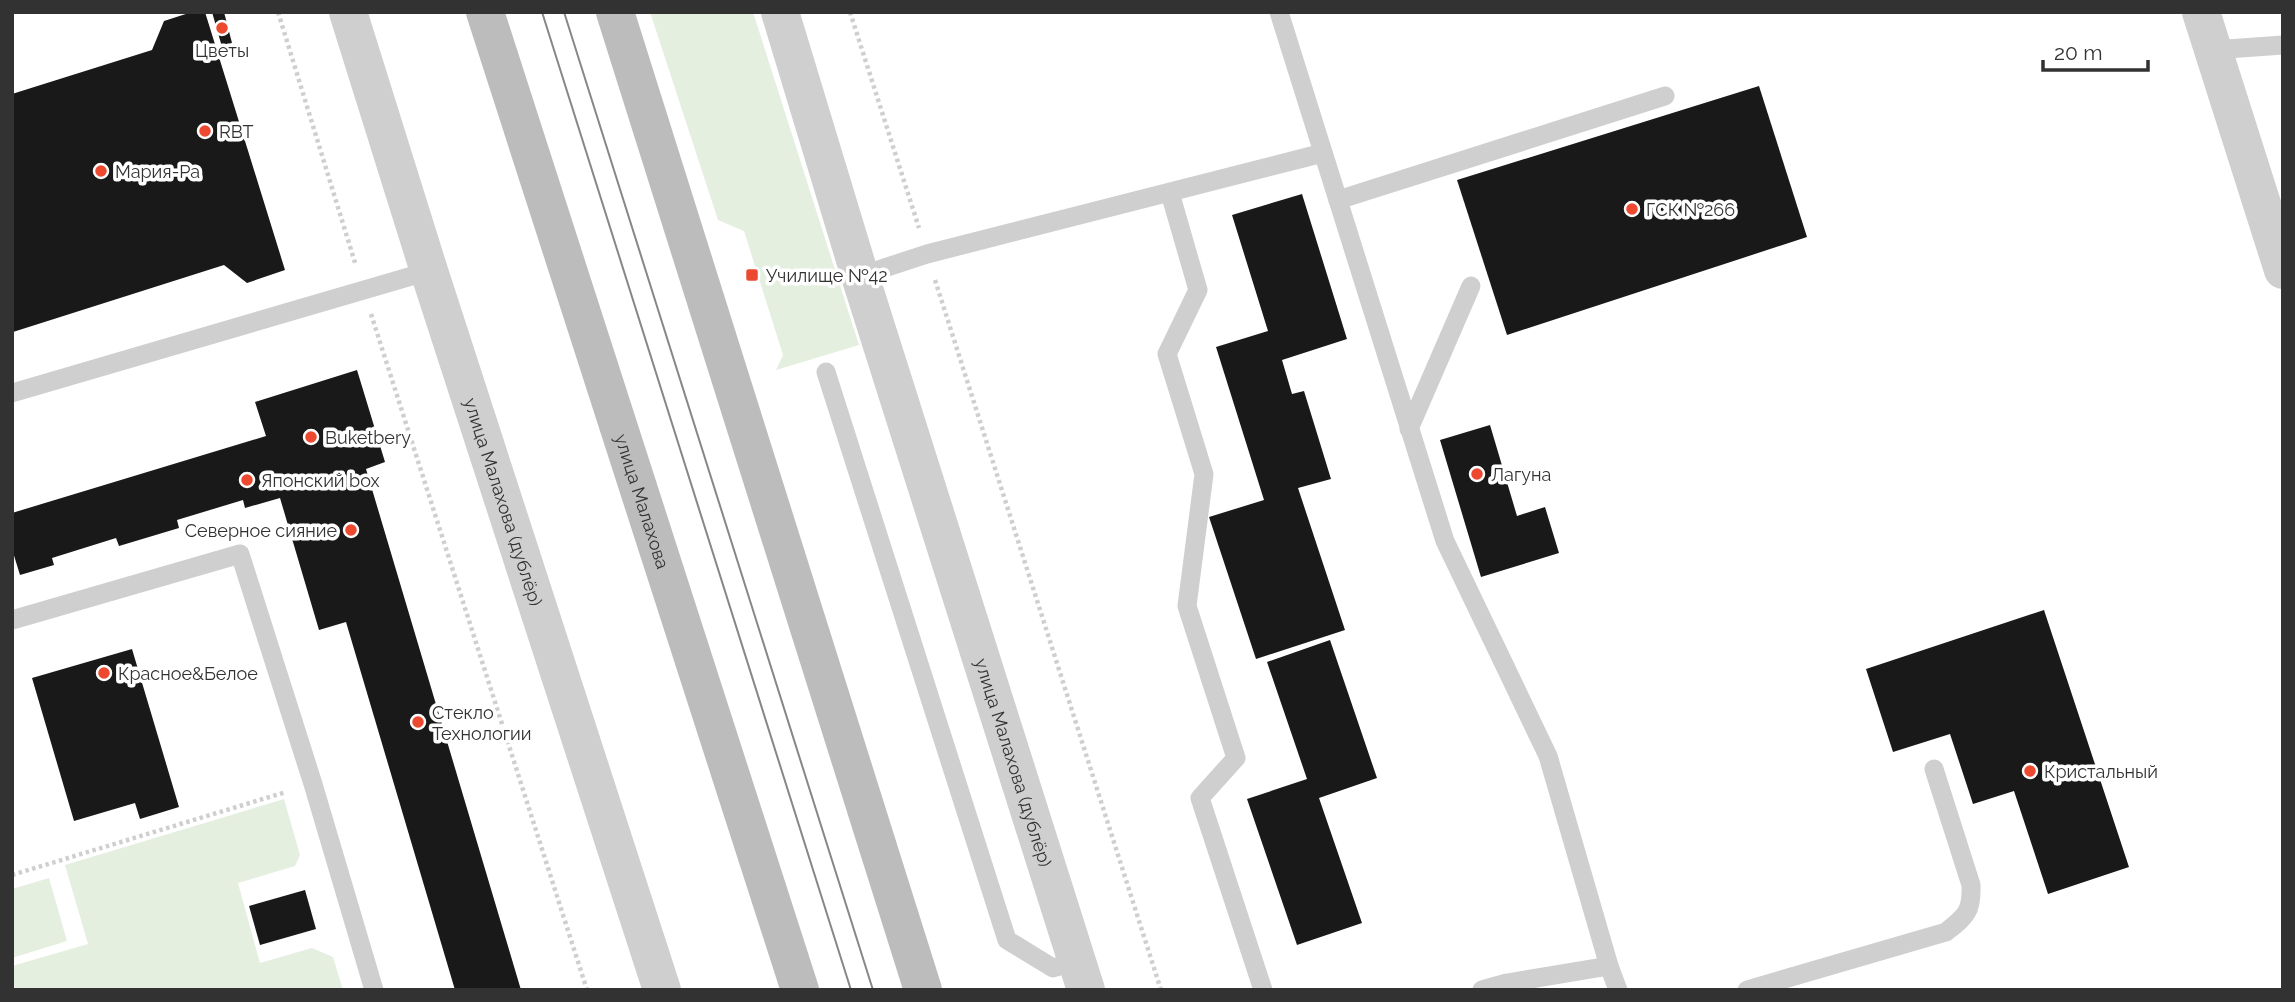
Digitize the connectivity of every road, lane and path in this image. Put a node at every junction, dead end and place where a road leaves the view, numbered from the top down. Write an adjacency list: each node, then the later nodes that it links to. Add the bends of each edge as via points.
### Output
1 (278, 12): 20 (path)
2 (348, 12): 17 (street, улица Малахова (дублёр))
3 (485, 12): 33 (main road, улица Малахова)
4 (615, 12): 34 (main road)
5 (780, 12): 18 (street, улица Малахова (дублёр))
6 (850, 12): 15 (path)
7 (1279, 12): 12 (lane)
8 (2201, 12): 10 (street)
9 (2283, 45): 10 (lane)
10 (2213, 50): 16 (street)
11 (1665, 96): 14 (lane)
12 (1323, 153): 13 (lane); 14 (lane)
13 (1170, 193): 15 (lane); 36 (lane, via 1198,290 1167,354 1204,474 1187,606 1236,758 1200,799)
14 (1338, 200): 23 (lane)
15 (927, 254): 18 (lane); 35 (path)
16 (2283, 270)
17 (429, 271): 20 (lane); 32 (street, улица Малахова (дублёр))
18 (860, 276): 29 (street, улица Малахова (дублёр))
19 (1471, 286): 23 (lane)
20 (363, 291): 22 (lane); 31 (path)
21 (826, 372): 29 (lane, via 1007,940 1053,968)
22 (12, 393)
23 (1409, 429): 28 (lane, via 1445,541 1548,755)
24 (12, 620): 26 (lane, via 240,554)
25 (1934, 769): 39 (lane, via 1971,885 1972,903 1962,918 1946,932)
26 (313, 784): 27 (path); 30 (lane)
27 (12, 874)
28 (1609, 967): 37 (lane); 38 (lane)
29 (1081, 976)
30 (374, 990)
31 (587, 990)
32 (662, 990)
33 (800, 990)
34 (923, 990)
35 (1161, 990)
36 (1263, 990)
37 (1482, 990)
38 (1618, 990)
39 (1747, 990)

